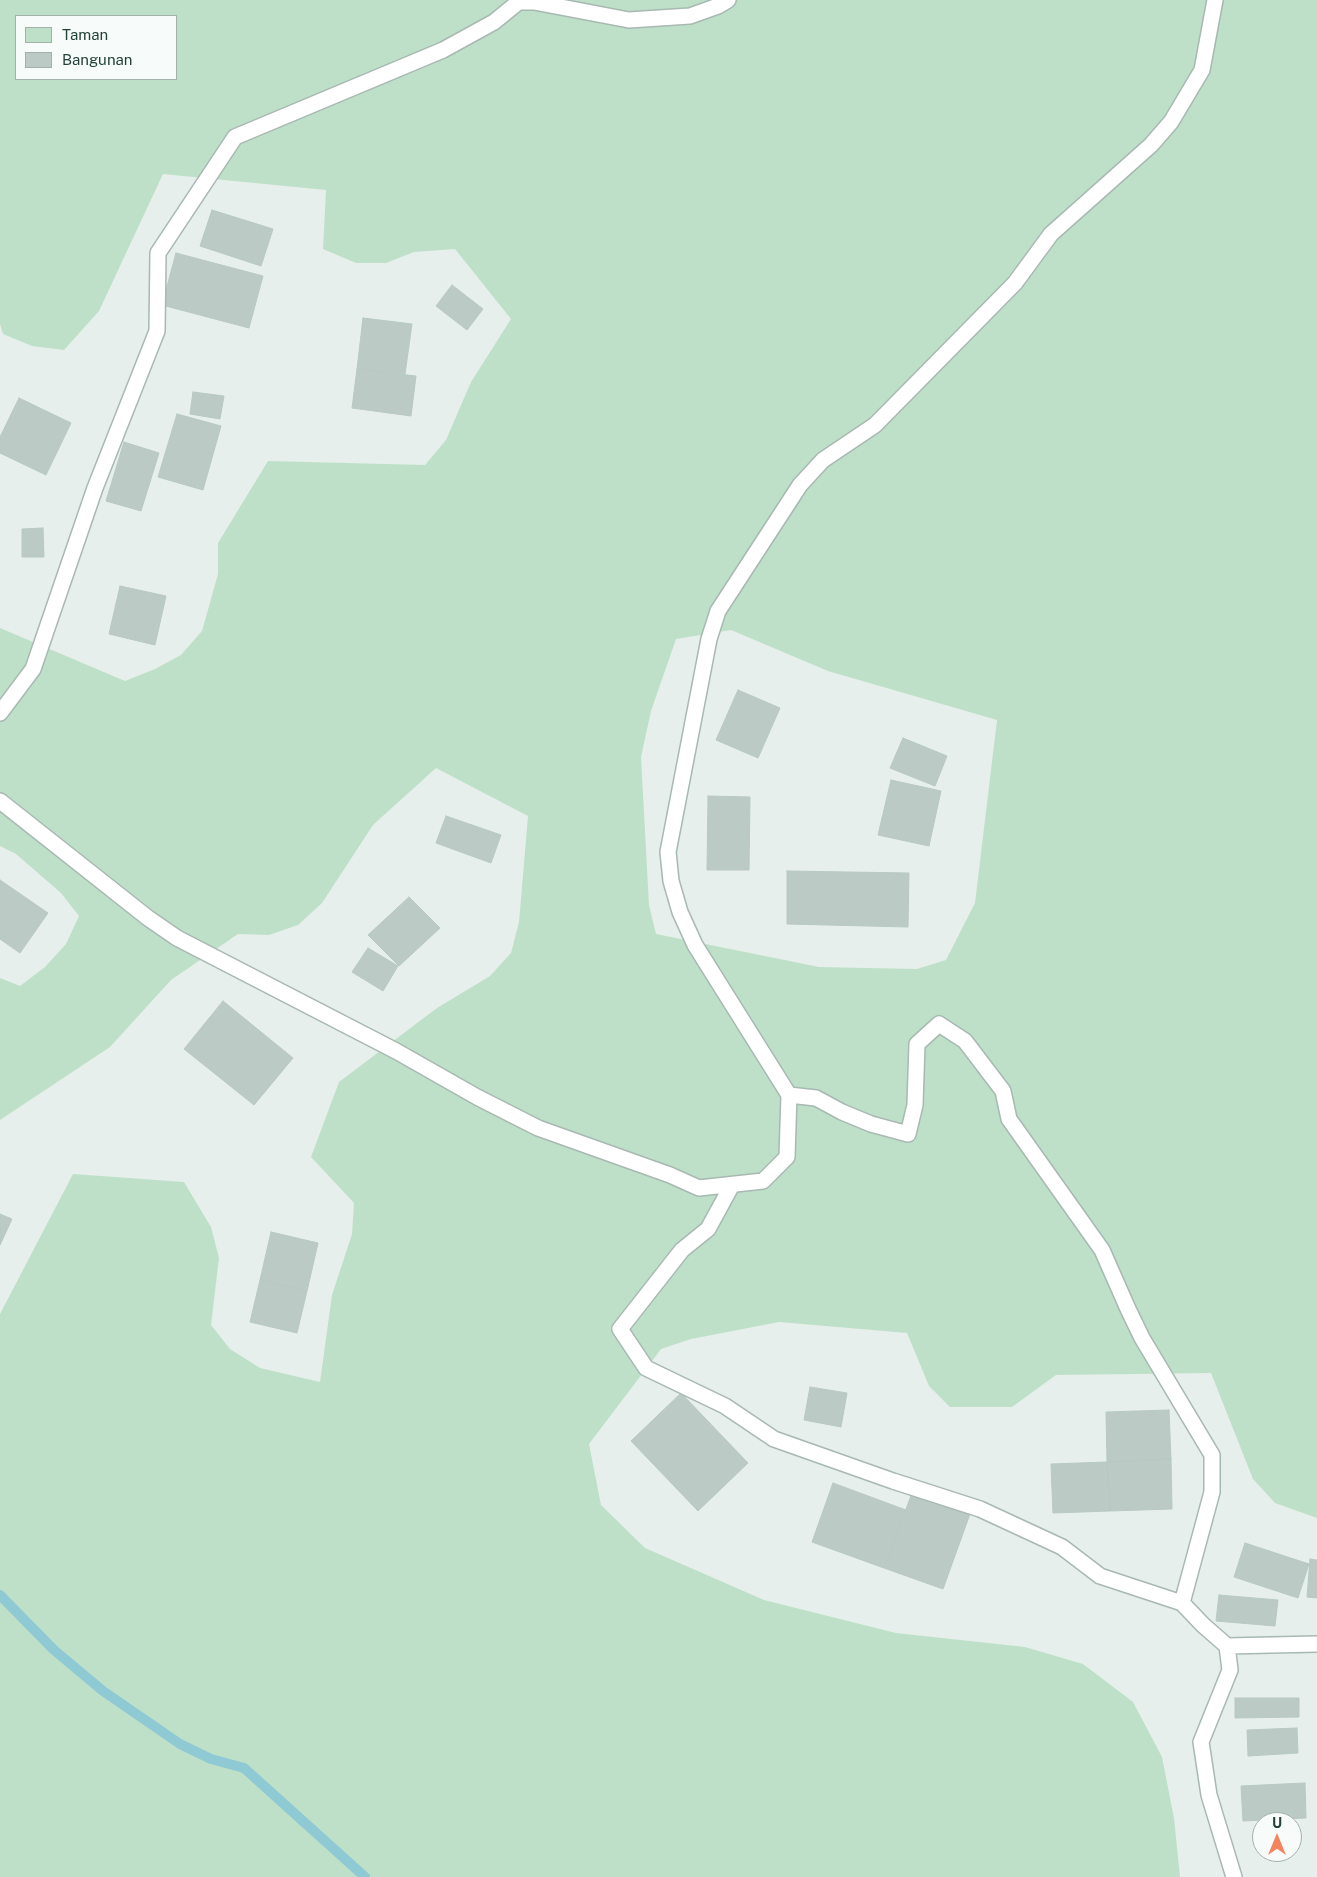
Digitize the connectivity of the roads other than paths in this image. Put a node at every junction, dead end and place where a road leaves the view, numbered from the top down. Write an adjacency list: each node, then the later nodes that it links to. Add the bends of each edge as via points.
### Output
1 (728, 0): 3 (lane, via 690,16 629,20)
2 (1215, 0): 6 (lane, via 1202,70 1171,122 1151,145 1051,234 1015,283 874,425 823,460 800,485 718,611 709,639 668,852 671,881 695,945)
3 (520, 1): 4 (lane, via 494,22 443,50 234,137 158,253 157,331 95,488 33,669)
4 (0, 713)
5 (0, 802): 7 (lane, via 177,938 538,1128 699,1188)
6 (789, 1095): 7 (lane, via 787,1157 763,1181); 8 (lane, via 816,1098 871,1124 908,1134 916,1105 917,1044 939,1024 965,1041 986,1066 1003,1090 1009,1120 1102,1250 1142,1338 1212,1455 1212,1492)
7 (732, 1184): 8 (lane, via 708,1229 682,1250 620,1329 646,1368 725,1406 774,1439 980,1509 1062,1547 1100,1576)
8 (1182, 1603): 10 (lane)
9 (1317, 1644): 10 (lane)
10 (1227, 1646): 11 (lane, via 1230,1670 1201,1742 1209,1795)
11 (1234, 1877)

